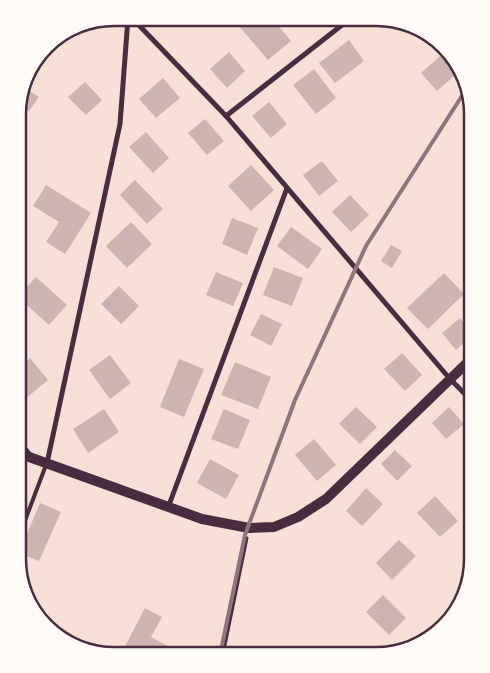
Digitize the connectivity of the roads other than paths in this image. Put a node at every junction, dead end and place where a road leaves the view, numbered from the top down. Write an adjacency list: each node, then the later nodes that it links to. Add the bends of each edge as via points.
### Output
1 (127, 26): 12 (street, via 120,124)
2 (140, 26): 4 (street)
3 (341, 26): 4 (street)
4 (226, 116): 5 (street)
5 (287, 188): 7 (street); 13 (street)
6 (464, 366): 7 (main road)
7 (450, 380): 8 (street); 13 (main road, via 326,499 298,517 274,527 250,528 202,518)
8 (464, 394)
9 (26, 450): 11 (street)
10 (26, 456): 11 (main road)
11 (32, 458): 12 (main road)
12 (47, 463): 13 (main road); 14 (lane)
13 (169, 505)
14 (26, 518)

